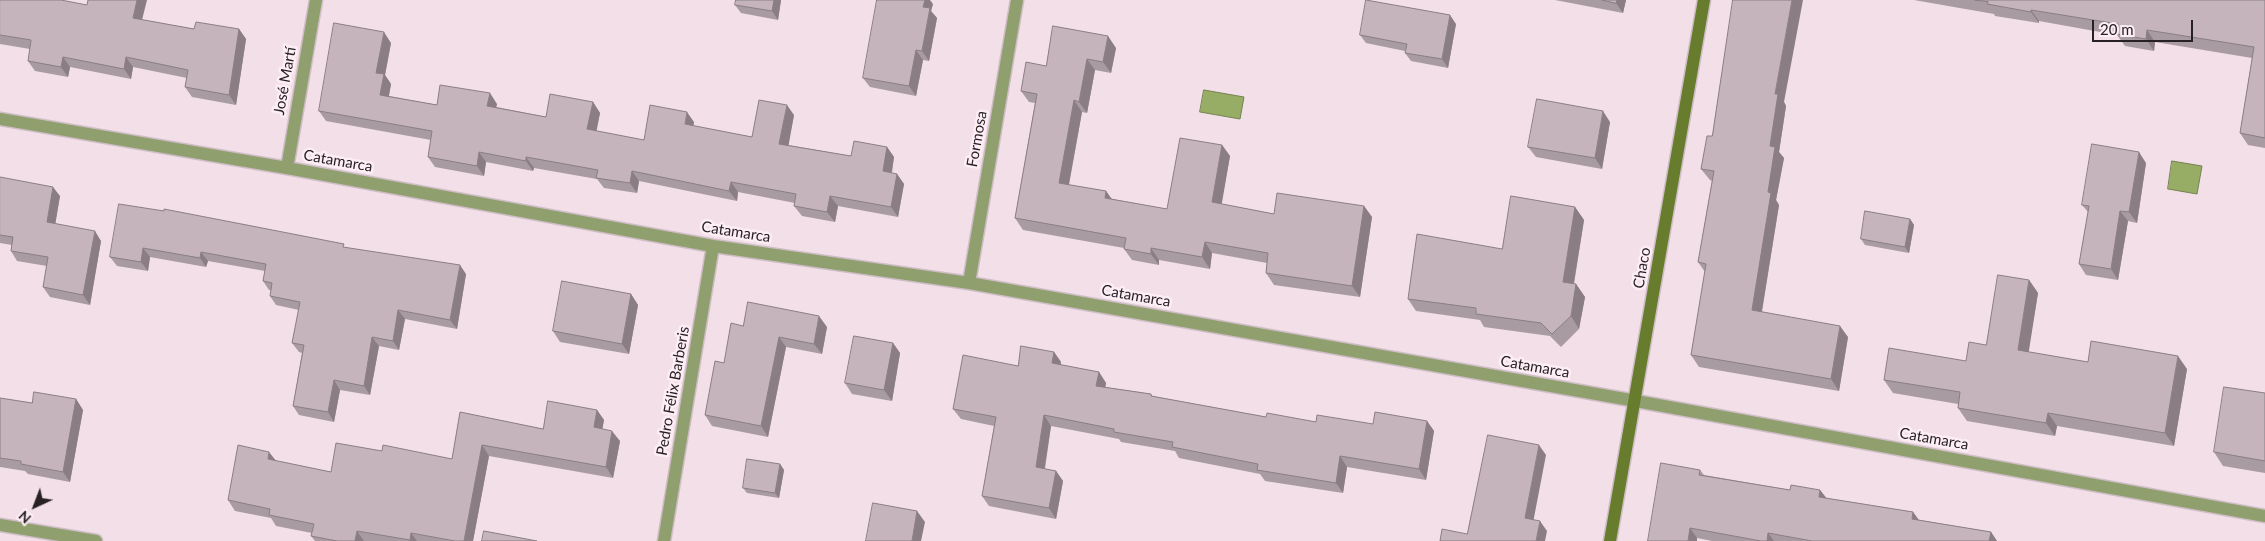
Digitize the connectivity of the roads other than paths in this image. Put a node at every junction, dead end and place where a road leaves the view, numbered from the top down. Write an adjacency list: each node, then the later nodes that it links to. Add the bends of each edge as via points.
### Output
1 (316, 0): 5 (street, José Martí)
2 (1017, 0): 7 (street, Formosa)
3 (1704, 0): 8 (main road, Chaco)
4 (0, 119): 5 (street, Catamarca)
5 (287, 168): 6 (street, Catamarca)
6 (714, 246): 7 (street, Catamarca); 12 (street, Pedro Félix Barberis)
7 (968, 283): 8 (street, Catamarca)
8 (1636, 401): 9 (street, Catamarca); 13 (main road, Chaco)
9 (2265, 516)
10 (0, 525): 11 (street)
11 (96, 541)
12 (664, 541)
13 (1610, 541)

